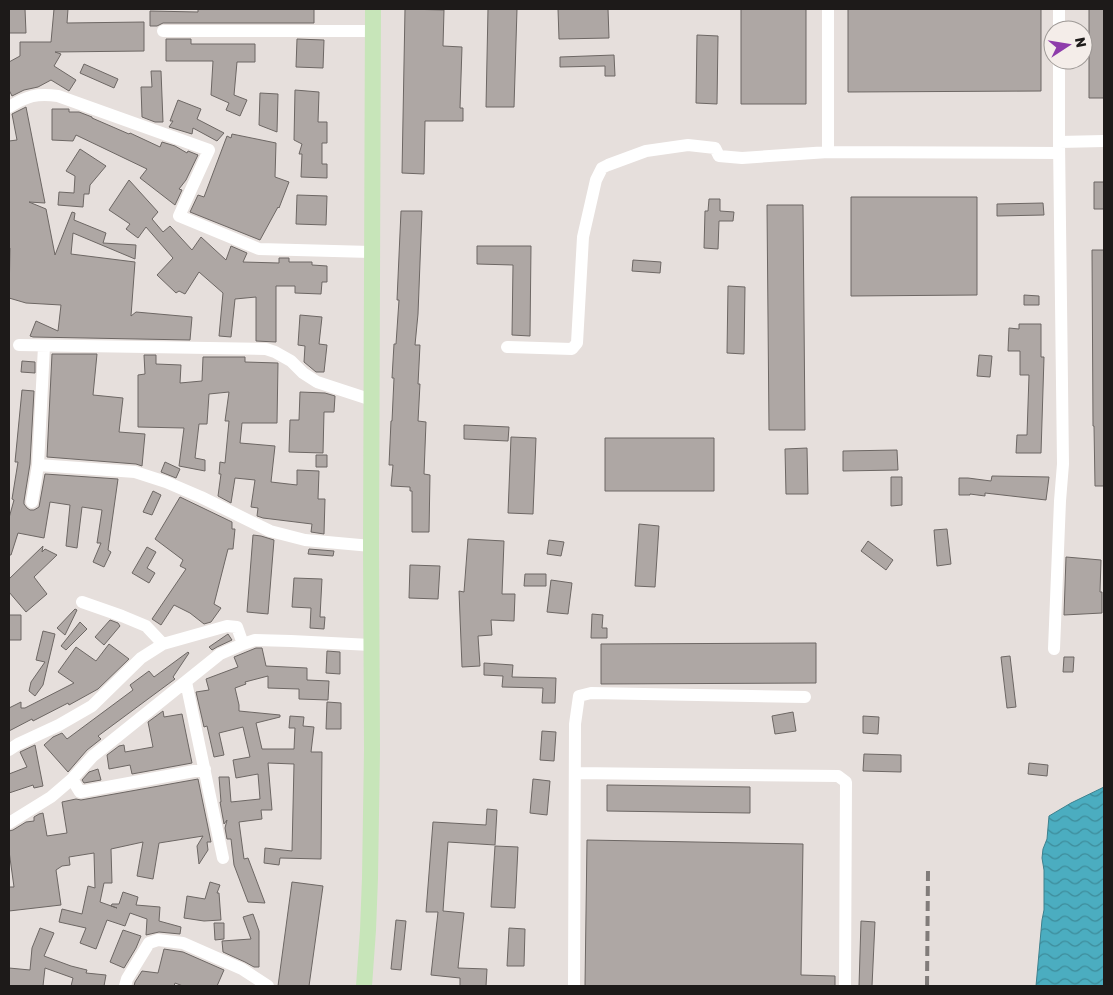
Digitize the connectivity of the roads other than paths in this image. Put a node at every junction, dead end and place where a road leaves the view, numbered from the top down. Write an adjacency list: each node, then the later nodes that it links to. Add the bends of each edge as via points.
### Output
1 (373, 9): 3 (main road)
2 (828, 9): 9 (street)
3 (372, 31): 4 (street); 10 (main road)
4 (163, 32)
5 (1059, 70): 8 (street)
6 (9, 106): 10 (street, via 25,98 45,94 58,96 209,150 180,216 259,249)
7 (1104, 140): 8 (street)
8 (1059, 147): 9 (street); 22 (street, via 1062,464)
9 (828, 152): 13 (street, via 742,158 719,156 715,148 688,145 646,151 602,168 596,180 583,238 577,343 572,349)
10 (371, 252): 14 (main road)
11 (18, 345): 12 (street)
12 (44, 346): 14 (street, via 266,349 291,361 317,382); 15 (street)
13 (507, 347)
14 (372, 400): 17 (main road)
15 (38, 465): 16 (street); 17 (street, via 135,472 201,497 270,531 306,540)
16 (32, 502)
17 (371, 546): 21 (main road)
18 (82, 602): 19 (street, via 146,626)
19 (163, 644): 20 (street, via 228,626 237,627); 25 (street, via 141,658 92,706)
20 (243, 644): 21 (street, via 255,640); 23 (street, via 220,654)
21 (371, 645): 33 (main road, via 370,878)
22 (1054, 649)
23 (186, 682): 26 (street); 28 (street, via 93,756)
24 (804, 697): 27 (street, via 579,696)
25 (9, 750)
26 (205, 769): 28 (street, via 80,792); 30 (street)
27 (575, 773): 34 (street); 35 (street, via 838,776 846,782)
28 (72, 779): 29 (street, via 51,797)
29 (9, 823)
30 (224, 858)
31 (125, 986): 32 (street, via 149,943 158,940 183,943 242,969)
32 (268, 986)
33 (364, 986)
34 (574, 986)
35 (845, 986)

